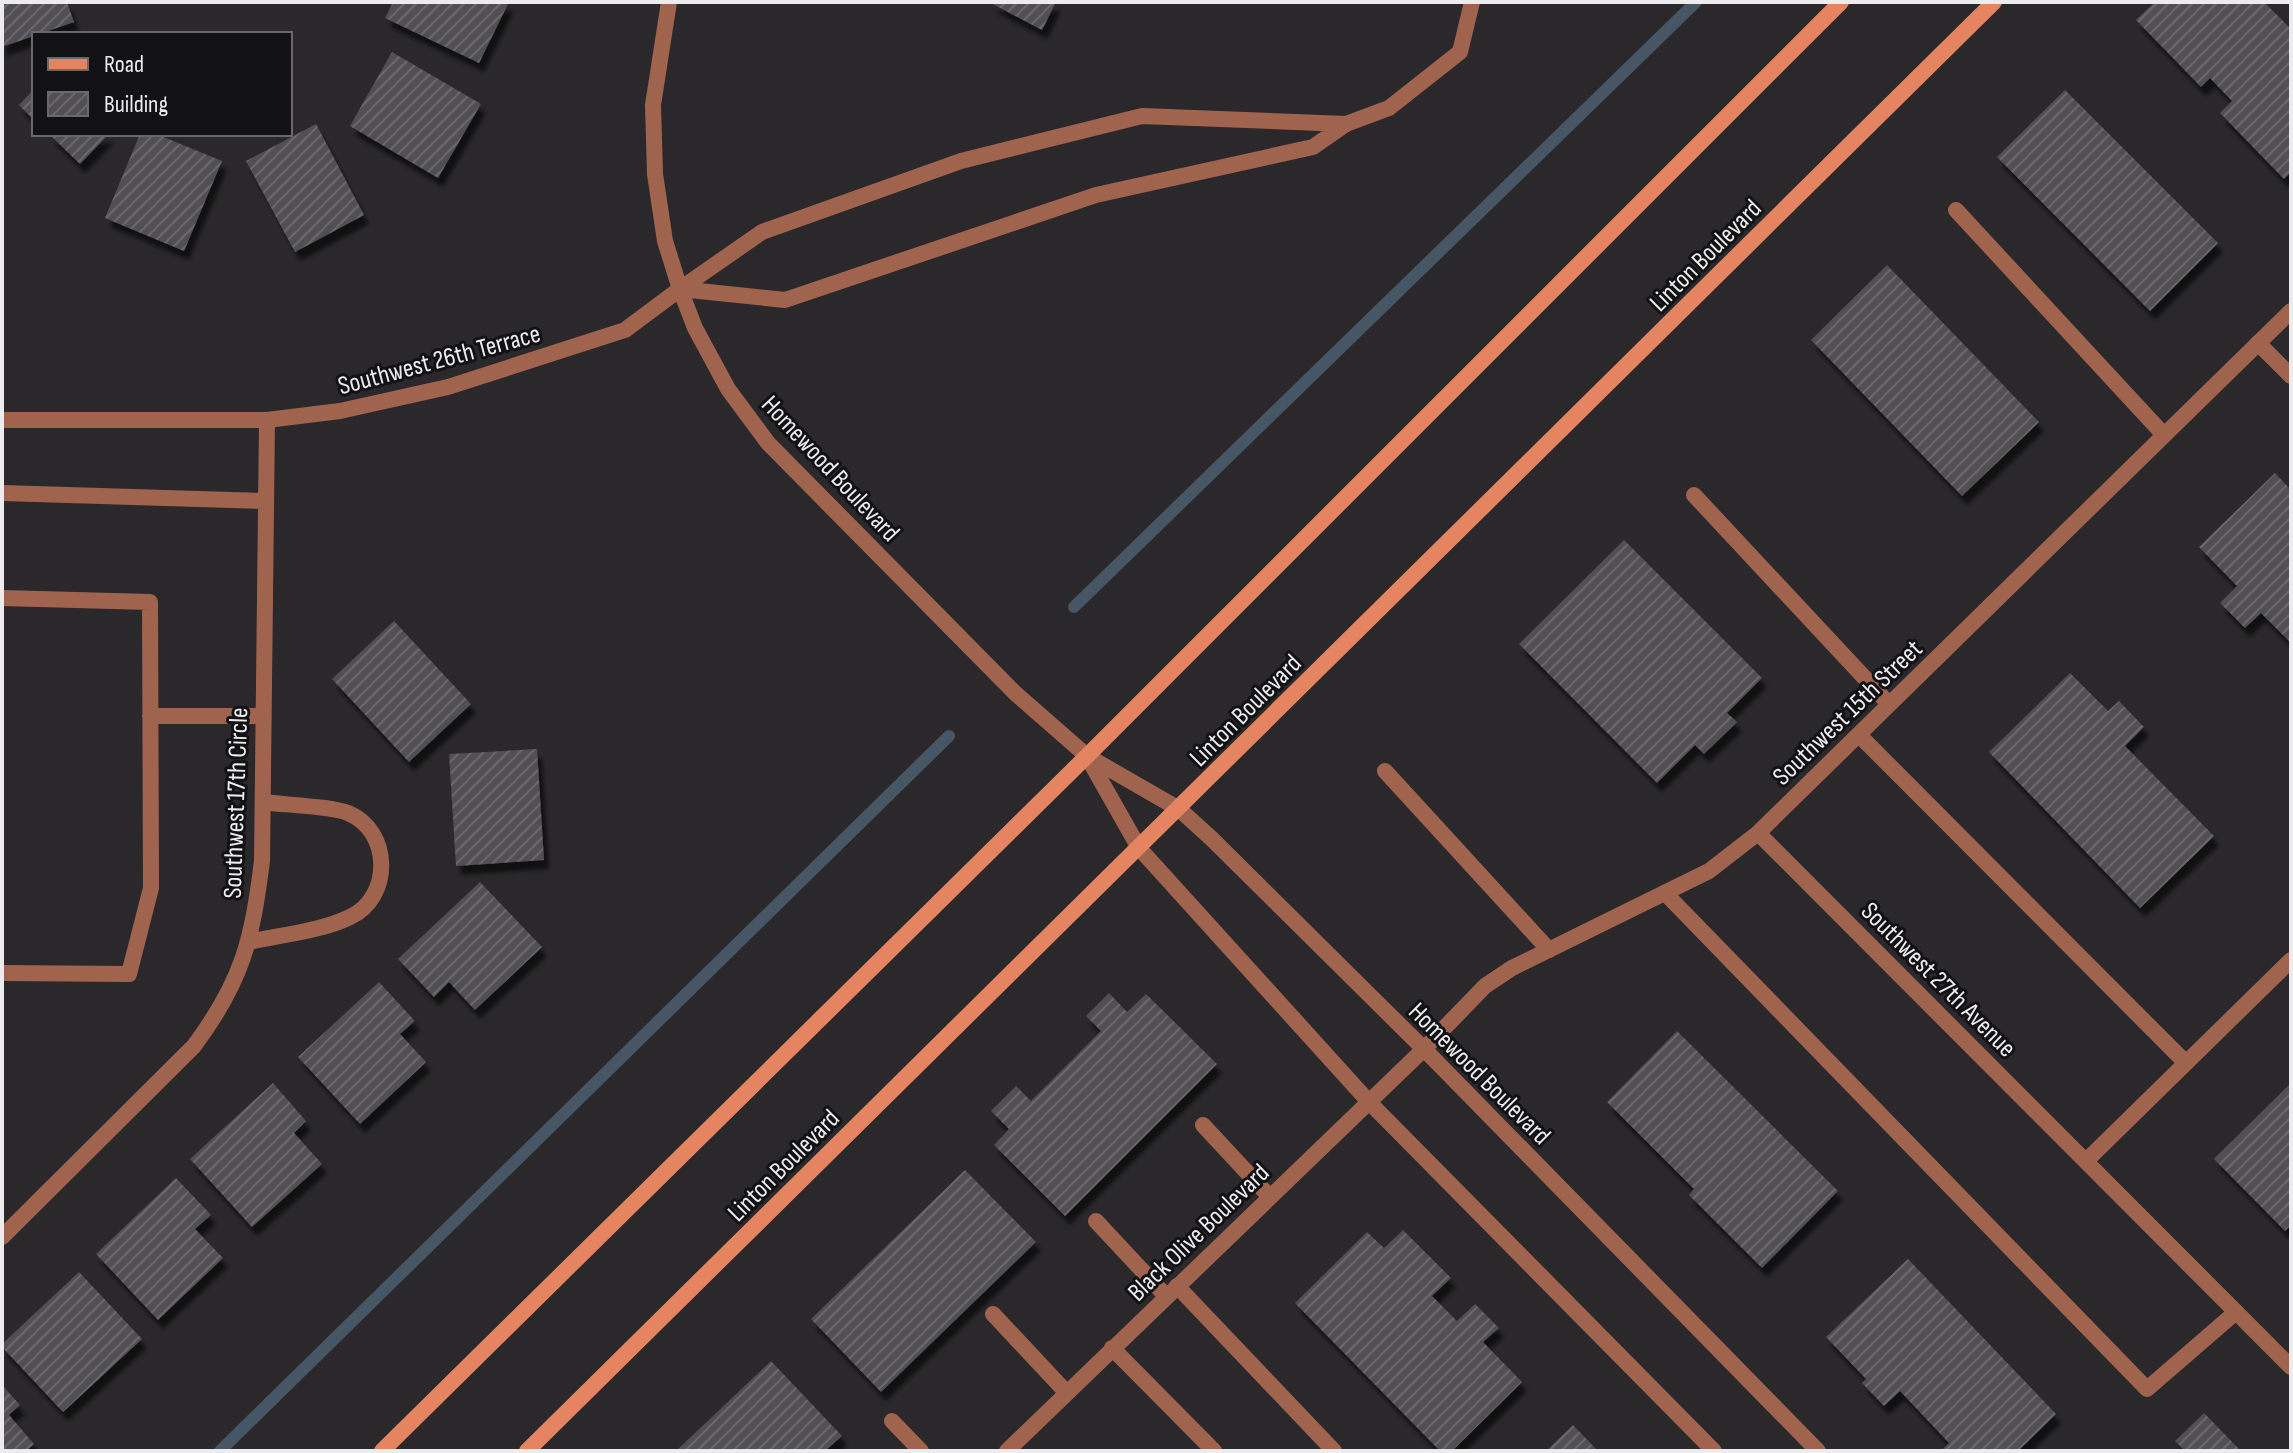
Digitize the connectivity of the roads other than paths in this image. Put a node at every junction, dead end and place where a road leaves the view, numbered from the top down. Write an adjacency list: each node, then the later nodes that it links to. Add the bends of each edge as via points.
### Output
1 (669, 2): 7 (street, Homewood Boulevard, via 653,105 655,174 665,241)
2 (1472, 2): 5 (street, via 1460,52 1389,108)
3 (1841, 2): 22 (main road)
4 (1994, 2): 25 (main road, Linton Boulevard)
5 (1346, 124): 7 (street, via 1313,147 1096,195 785,300); 7 (street, Southwest 26th Terrace, via 1142,116 1112,123 961,161 762,232)
6 (1956, 210): 13 (street)
7 (680, 289): 12 (street, Southwest 26th Terrace, via 625,330 448,387 340,411); 22 (street, Homewood Boulevard, via 728,389 768,443 1015,693)
8 (2291, 311): 9 (street, Southwest 15th Street)
9 (2258, 343): 10 (street); 13 (street, Southwest 15th Street)
10 (2291, 376)
11 (2, 420): 12 (street, Southwest 26th Terrace)
12 (267, 420): 16 (street, Southwest 17th Circle)
13 (2164, 435): 18 (street, Southwest 15th Street)
14 (2, 493): 16 (street)
15 (1694, 495): 18 (street)
16 (266, 501): 20 (street, Southwest 17th Circle)
17 (2, 598): 19 (street, via 150,602)
18 (1889, 704): 21 (street, Southwest 15th Street)
19 (150, 716): 20 (street); 32 (street, via 151,888 129,974)
20 (263, 716): 24 (street, Southwest 17th Circle)
21 (1859, 735): 26 (street, Southwest 15th Street); 34 (street)
22 (1087, 756): 25 (street, Homewood Boulevard); 27 (street, Homewood Boulevard); 48 (main road)
23 (1385, 771): 30 (street)
24 (263, 802): 29 (street, Southwest 17th Circle, via 262,861); 29 (street, via 348,813 375,837 382,872 367,905 352,916)
25 (1179, 809): 27 (main road, Linton Boulevard); 33 (street, Homewood Boulevard)
26 (1758, 833): 28 (street, Southwest 15th Street, via 1709,871); 37 (street, Southwest 27th Avenue)
27 (1139, 848): 35 (street, Homewood Boulevard); 49 (main road, Linton Boulevard)
28 (1665, 893): 30 (street, Southwest 15th Street); 42 (street, via 2147,1389)
29 (249, 942): 40 (street, Southwest 17th Circle, via 231,989 194,1046)
30 (1549, 950): 33 (street, Southwest 15th Street, via 1485,986)
31 (2291, 960): 34 (street)
32 (2, 973)
33 (1424, 1049): 35 (street, Black Olive Boulevard); 55 (street, Homewood Boulevard)
34 (2186, 1063): 37 (street)
35 (1369, 1102): 38 (street, Black Olive Boulevard); 54 (street, Homewood Boulevard)
36 (1203, 1125): 38 (street)
37 (2087, 1160): 42 (street, Southwest 27th Avenue)
38 (1270, 1197): 41 (street, Black Olive Boulevard)
39 (1096, 1221): 41 (street)
40 (2, 1237)
41 (1171, 1291): 44 (street, Black Olive Boulevard); 53 (street)
42 (2236, 1312): 45 (street, Southwest 27th Avenue)
43 (993, 1314): 46 (street)
44 (1112, 1348): 46 (street, Black Olive Boulevard); 52 (street)
45 (2291, 1367)
46 (1066, 1392): 51 (street, Black Olive Boulevard)
47 (892, 1421): 50 (street)
48 (382, 1451)
49 (527, 1451)
50 (921, 1451)
51 (1007, 1451)
52 (1214, 1451)
53 (1334, 1451)
54 (1714, 1451)
55 (1818, 1451)

